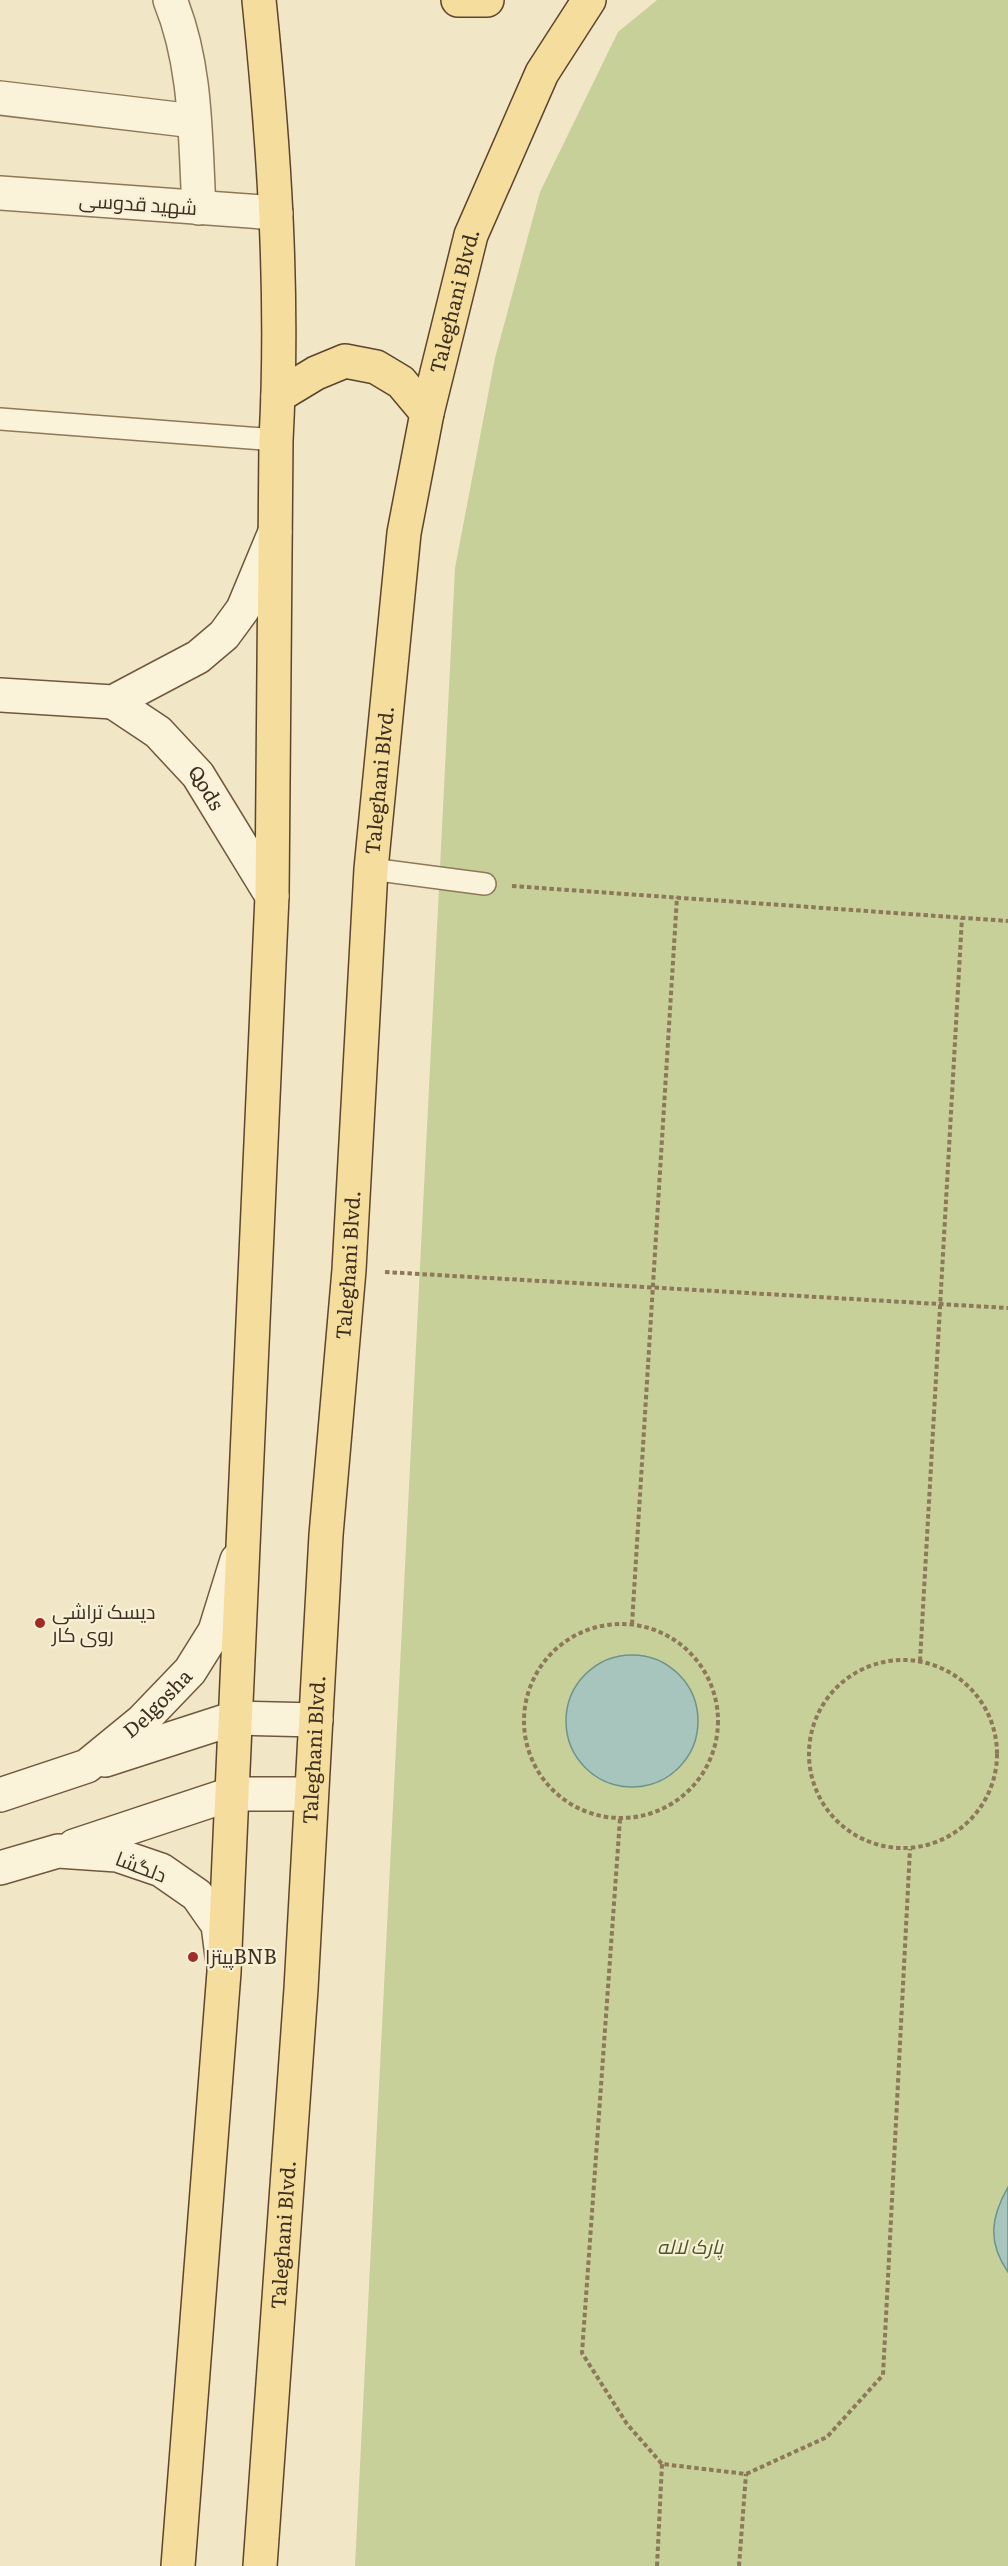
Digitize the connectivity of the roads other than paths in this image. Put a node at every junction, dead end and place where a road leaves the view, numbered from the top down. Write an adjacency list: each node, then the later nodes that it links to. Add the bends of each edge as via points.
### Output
1 (170, 0): 7 (street, via 193,85)
2 (259, 0): 10 (main road)
3 (458, 0): 4 (main road)
4 (487, 0)
5 (589, 0): 12 (main road, Taleghani Blvd., via 542,73 471,235)
6 (0, 98): 7 (street)
7 (194, 121): 9 (street)
8 (0, 193): 9 (street, شهید قدوسی)
9 (199, 208): 10 (street, شهید قدوسی)
10 (276, 213): 11 (main road)
11 (278, 396): 12 (main road, via 345,361 376,366 401,382); 14 (main road)
12 (427, 412): 18 (main road, Taleghani Blvd., via 404,533)
13 (0, 419): 14 (lane)
14 (276, 440): 15 (main road)
15 (275, 532): 17 (street, via 243,609 224,635 198,657); 20 (main road)
16 (0, 695): 17 (street)
17 (113, 702): 20 (street, Qods, via 158,732 198,775)
18 (370, 869): 19 (lane); 23 (main road, Taleghani Blvd., via 349,1270 326,1535)
19 (485, 884)
20 (272, 896): 21 (main road)
21 (243, 1541): 22 (main road); 24 (street, Delgosha, via 215,1631 190,1671 142,1722)
22 (235, 1718): 23 (street); 24 (street); 25 (main road)
23 (316, 1720): 26 (main road, Taleghani Blvd.)
24 (87, 1766): 27 (street, Delgosha)
25 (231, 1794): 26 (street); 28 (street); 30 (main road)
26 (311, 1794): 32 (main road, Taleghani Blvd.)
27 (0, 1795)
28 (58, 1851): 29 (street, دلگشا); 30 (street, دلگشا, via 117,1855 161,1870 197,1895 218,1924)
29 (0, 1868)
30 (224, 1972): 31 (main road)
31 (178, 2566)
32 (261, 2566)

